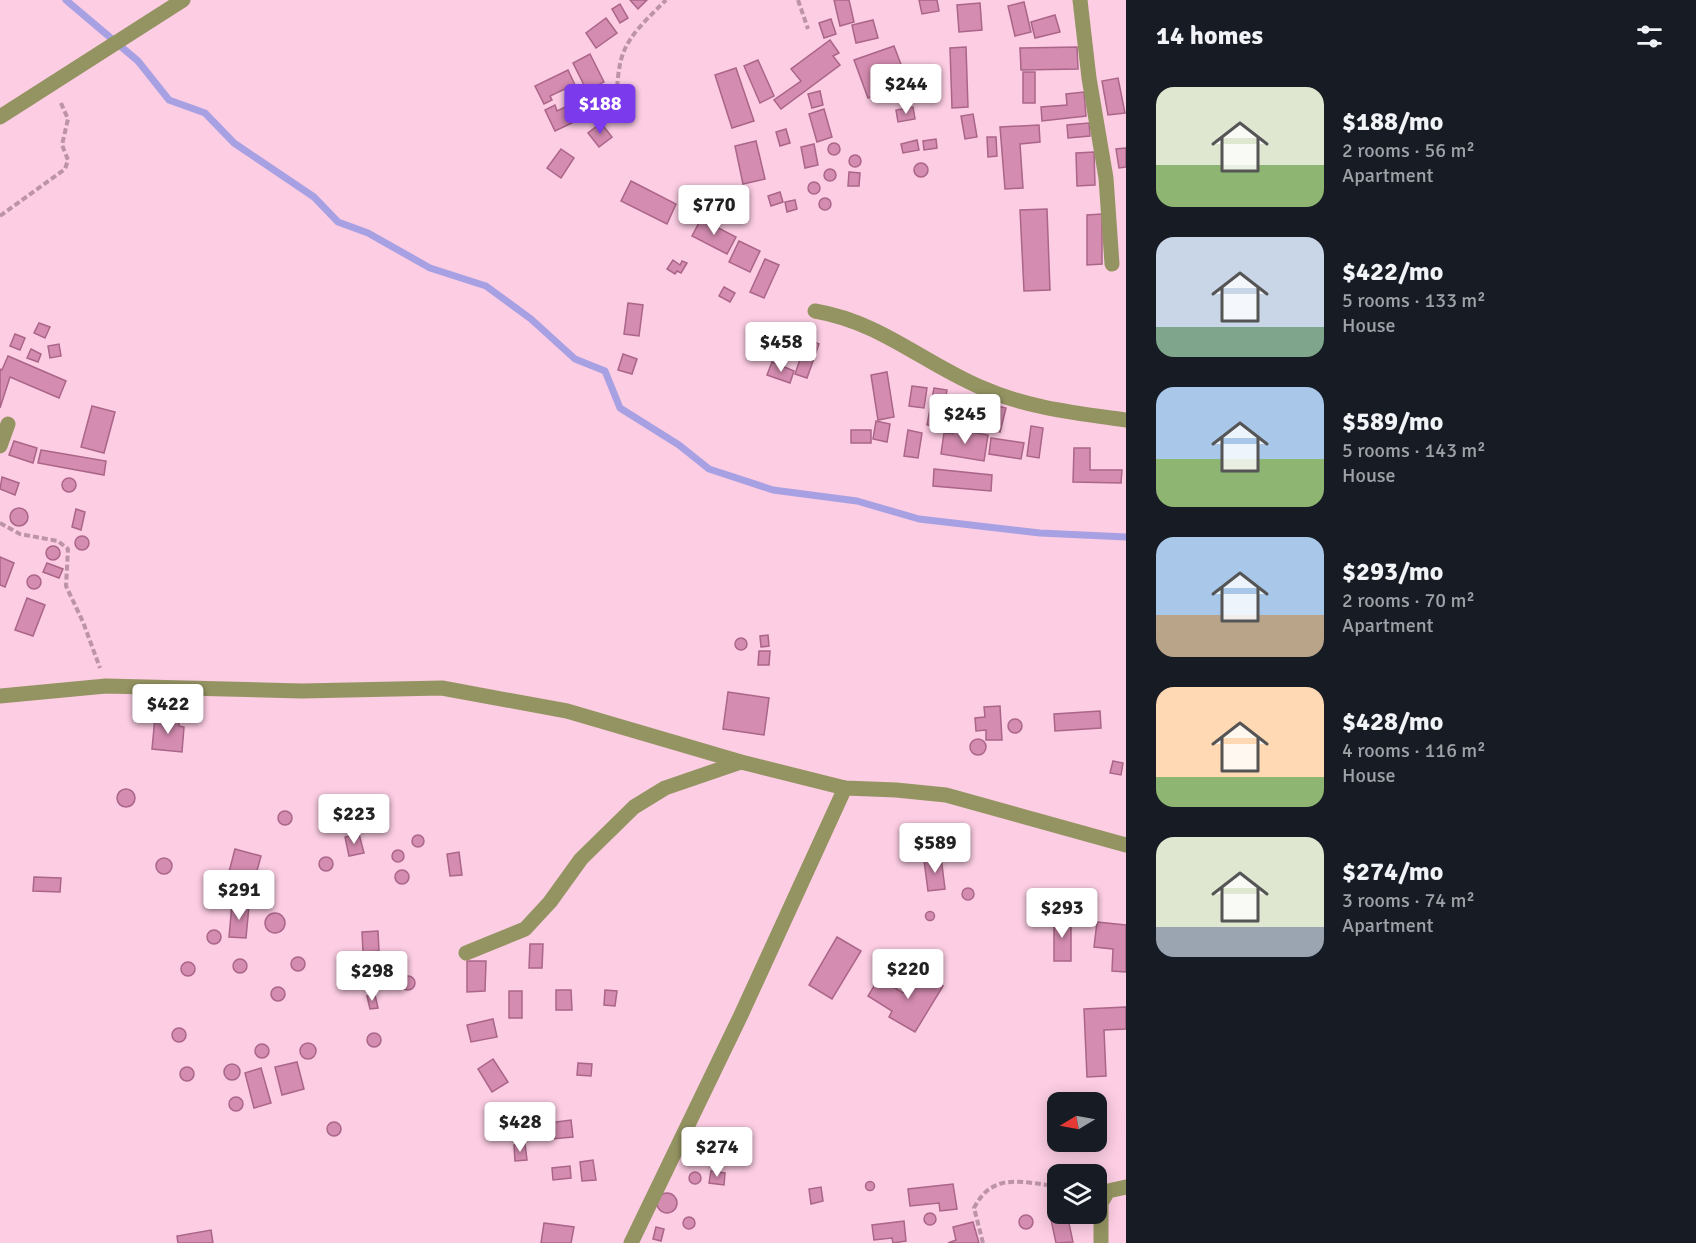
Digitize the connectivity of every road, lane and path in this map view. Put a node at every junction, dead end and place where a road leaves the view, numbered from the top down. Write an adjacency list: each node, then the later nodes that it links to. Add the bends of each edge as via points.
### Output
1 (183, 0): 6 (street)
2 (666, 0): 7 (path, via 627,40 621,54)
3 (798, 0): 5 (path)
4 (1080, 0): 10 (street, via 1106,178)
5 (808, 29)
6 (71, 69): 8 (street); 9 (path, via 60,100 68,119 62,145 68,160 65,169)
7 (616, 114)
8 (0, 117)
9 (0, 216)
10 (1112, 264)
11 (815, 311): 12 (street, via 865,324 942,369 1021,403)
12 (1126, 420)
13 (8, 424): 14 (street)
14 (0, 446)
15 (0, 523): 16 (path, via 20,534 58,541 68,549 66,586)
16 (106, 686): 17 (street); 18 (street, via 256,691 442,688 567,711)
17 (0, 696)
18 (741, 762): 19 (street); 21 (street, via 665,788 634,807 582,859 525,929)
19 (844, 788): 20 (street, via 946,795); 24 (street)
20 (1126, 845)
21 (466, 953)
22 (1047, 1185): 25 (path, via 1005,1182 991,1186 974,1208)
23 (1126, 1187): 26 (street, via 1108,1191 1101,1203)
24 (631, 1243)
25 (983, 1243)
26 (1101, 1243)

